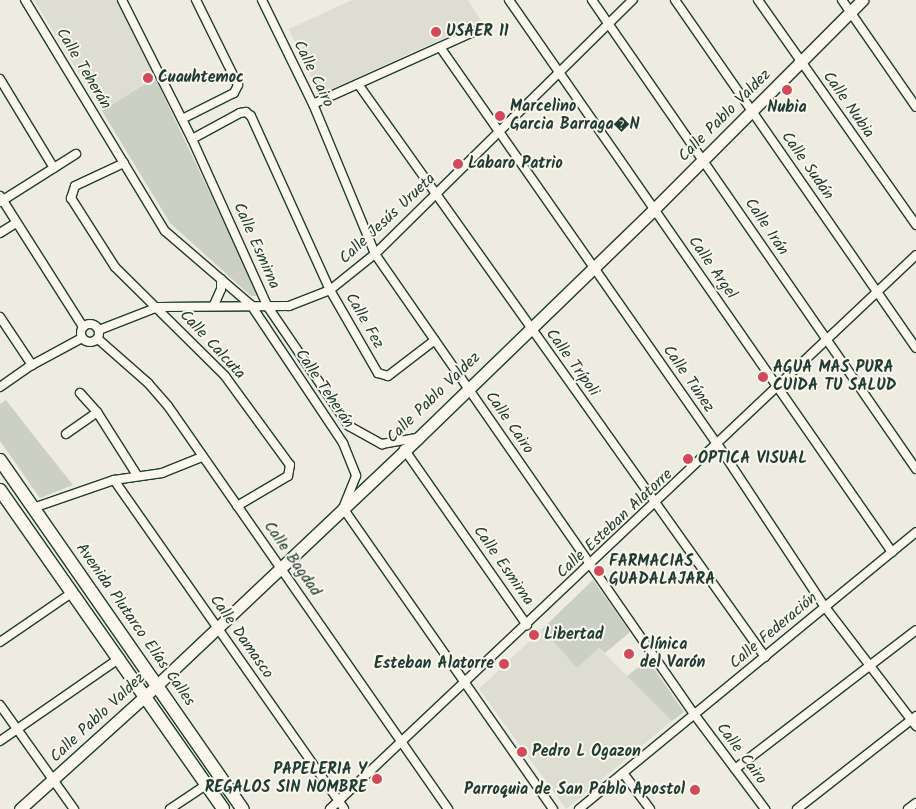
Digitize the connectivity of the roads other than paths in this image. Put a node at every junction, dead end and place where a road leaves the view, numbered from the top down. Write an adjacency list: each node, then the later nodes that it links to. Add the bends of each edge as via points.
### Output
1 (25, 0): 28 (street, Calle Teherán)
2 (122, 0): 23 (street, Calle Esmirna)
3 (196, 0): 23 (street, via 238,88)
4 (262, 0): 20 (street, Calle Cairo)
5 (509, 0): 17 (street, Calle Argel)
6 (592, 0): 13 (street, Calle Irán)
7 (633, 0): 13 (street, Calle Jesús Urueta)
8 (675, 0): 22 (street, Calle Sudán)
9 (758, 0): 16 (street, Calle Nubia)
10 (842, 0): 12 (street)
11 (862, 0): 12 (street, Calle Pablo Valdez)
12 (850, 12): 16 (street, Calle Pablo Valdez); 21 (street)
13 (609, 24): 17 (street, Calle Jesús Urueta); 27 (street, Calle Irán)
14 (482, 28): 15 (street)
15 (440, 47): 19 (street); 24 (street, Calle Túnez)
16 (802, 63): 22 (street, Calle Pablo Valdez); 34 (street, Calle Nubia)
17 (559, 73): 24 (street, Calle Jesús Urueta); 32 (street, Calle Argel)
18 (0, 79): 29 (street)
19 (358, 84): 20 (street); 30 (street, Calle Trípoli)
20 (313, 104): 36 (street, Calle Cairo)
21 (916, 107)
22 (752, 111): 27 (street, Calle Pablo Valdez); 41 (street, Calle Sudán)
23 (182, 118): 25 (street, Calle Esmirna)
24 (497, 133): 30 (street, Calle Jesús Urueta); 38 (street, Calle Túnez)
25 (192, 139): 40 (street, Calle Fez, via 246,112 251,116); 45 (street, Calle Esmirna)
26 (76, 154): 29 (street)
27 (703, 160): 32 (street, Calle Pablo Valdez); 53 (street, Calle Irán)
28 (124, 163): 39 (street, Calle Teherán, via 165,231); 44 (street, Calle Calcuta, via 75,186 70,191 70,198 115,267)
29 (54, 168): 31 (street)
30 (435, 195): 36 (street, Calle Jesús Urueta); 48 (street, Calle Trípoli)
31 (1, 199): 33 (street)
32 (654, 209): 38 (street, Calle Pablo Valdez); 58 (street, Calle Argel)
33 (16, 223): 35 (street); 47 (street)
34 (916, 225)
35 (0, 232)
36 (375, 254): 40 (street, Calle Jesús Urueta); 52 (street, Calle Cairo)
37 (916, 255): 41 (street, Calle Esteban Alatorre)
38 (592, 269): 48 (street, Calle Pablo Valdez); 63 (street, Calle Túnez)
39 (221, 280): 42 (street); 43 (street, Calle Teherán)
40 (330, 290): 45 (street, Calle Jesús Urueta, via 289,306); 52 (street, Calle Fez, via 381,375 388,376)
41 (877, 292): 53 (street, Calle Esteban Alatorre); 54 (street, Calle Sudán)
42 (214, 305): 43 (street, Calle Jesús Urueta); 44 (street, Calle Jesús Urueta)
43 (251, 306): 45 (street, Calle Jesús Urueta); 74 (street, Calle Teherán, via 351,457 356,482)
44 (158, 307): 49 (street, Calle Jesús Urueta); 72 (street, Calle Calcuta, via 225,376 290,464 288,476)
45 (268, 307): 62 (street, Calle Esmirna, via 356,432 382,444)
46 (0, 317): 55 (street)
47 (83, 327): 49 (street, via 90,324); 50 (street)
48 (530, 329): 57 (street, Calle Pablo Valdez); 71 (street, Calle Trípoli)
49 (99, 330): 51 (street)
50 (82, 338): 51 (street, via 88,343); 55 (street)
51 (98, 339): 65 (street, Calle Bagdad, via 148,383 168,406)
52 (435, 340): 57 (street, Calle Cairo)
53 (827, 341): 58 (street, Calle Esteban Alatorre); 67 (street, Calle Irán)
54 (916, 348)
55 (32, 365): 56 (street)
56 (0, 387)
57 (468, 388): 62 (street, Calle Pablo Valdez); 77 (street, Calle Cairo)
58 (778, 388): 63 (street, Calle Esteban Alatorre); 76 (street, Calle Argel)
59 (80, 393): 60 (street)
60 (97, 412): 61 (street); 68 (street)
61 (66, 434)
62 (418, 438): 64 (street, Calle Pablo Valdez)
63 (718, 445): 71 (street, Calle Esteban Alatorre); 80 (street, Calle Túnez)
64 (404, 449): 74 (street, Calle Pablo Valdez); 81 (street, Calle Esmirna)
65 (202, 457): 68 (street, via 162,473); 72 (street, Calle Bagdad)
66 (0, 460): 73 (main road, Avenida Plutarco Elías Calles)
67 (916, 470)
68 (137, 475): 69 (street)
69 (114, 480): 73 (street); 82 (street, Calle Damasco)
70 (0, 490): 79 (main road, Avenida Plutarco Elías Calles)
71 (656, 504): 77 (street, Calle Esteban Alatorre); 85 (street, Calle Trípoli)
72 (237, 506): 78 (street, Calle Bagdad)
73 (33, 508): 89 (main road, Avenida Plutarco Elías Calles)
74 (343, 508): 78 (street, Calle Pablo Valdez); 88 (street)
75 (916, 532): 76 (street, Calle Federación)
76 (892, 552): 80 (street, Calle Federación)
77 (591, 565): 81 (street, Calle Esteban Alatorre); 92 (street, Calle Cairo)
78 (281, 567): 82 (street, Calle Pablo Valdez); 96 (street, Calle Bagdad)
79 (73, 592): 84 (street); 86 (main road, Avenida Plutarco Elías Calles)
80 (824, 607): 85 (street, Calle Federación); 87 (street, Calle Túnez)
81 (527, 625): 88 (street, Calle Esteban Alatorre)
82 (218, 627): 89 (street, Calle Pablo Valdez); 101 (street, Calle Damasco)
83 (916, 630): 87 (street)
84 (0, 642)
85 (765, 657): 92 (street, Calle Federación)
86 (120, 658): 90 (main road, Avenida Plutarco Elías Calles); 94 (street)
87 (870, 665): 93 (street, Calle Túnez); 97 (street)
88 (465, 683): 96 (street, Calle Esteban Alatorre); 111 (street)
89 (157, 685): 90 (street, Calle Pablo Valdez); 107 (main road, Avenida Plutarco Elías Calles)
90 (145, 696): 99 (street, Calle Pablo Valdez); 100 (main road, Avenida Plutarco Elías Calles)
91 (0, 705): 94 (street)
92 (694, 714): 97 (street, Calle Cairo); 98 (street, Calle Federación)
93 (914, 720): 115 (street)
94 (17, 730): 95 (street); 99 (street)
95 (0, 741)
96 (402, 742): 101 (street, Calle Esteban Alatorre); 110 (street, Calle Bagdad)
97 (735, 768): 114 (street, Calle Cairo)
98 (623, 773): 112 (street, Calle Federación); 113 (street)
99 (54, 780): 103 (street, Calle Pablo Valdez); 104 (street)
100 (206, 785): 105 (street); 106 (main road, Avenida Plutarco Elías Calles)
101 (339, 801): 108 (street, Calle Esteban Alatorre); 109 (street, Calle Damasco)
102 (916, 803): 116 (street)
103 (20, 809)
104 (74, 809)
105 (170, 809)
106 (223, 809)
107 (243, 809)
108 (330, 809)
109 (344, 809)
110 (448, 809)
111 (554, 809)
112 (579, 809)
113 (650, 809)
114 (765, 809)
115 (798, 809)
116 (908, 809)

